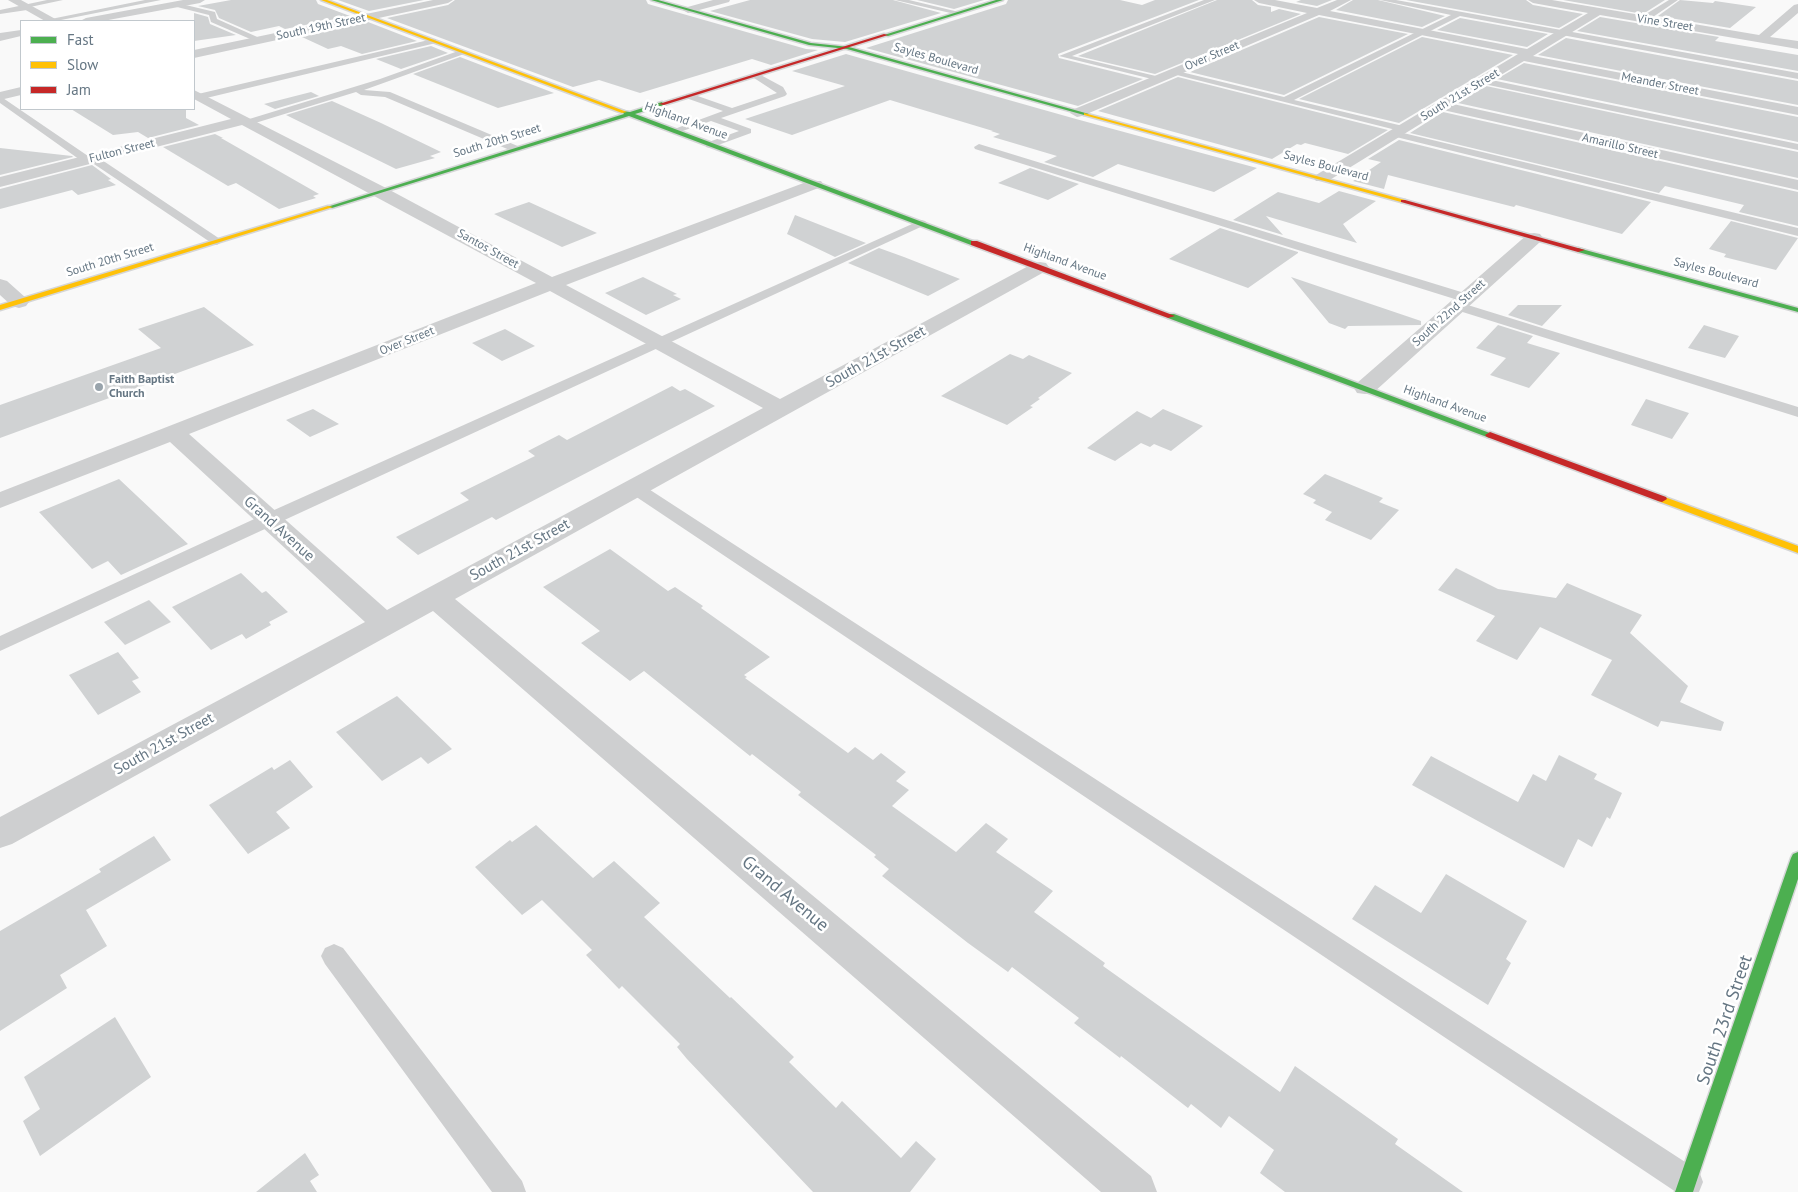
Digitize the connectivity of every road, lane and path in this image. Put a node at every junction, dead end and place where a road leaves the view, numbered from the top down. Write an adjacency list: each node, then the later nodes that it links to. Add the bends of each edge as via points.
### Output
1 (13, 0): 24 (street)
2 (59, 0): 24 (lane)
3 (157, 0): 24 (lane)
4 (200, 0): 17 (street)
5 (323, 0): 27 (street, Highland Avenue)
6 (448, 0): 27 (street, South 19th Street)
7 (653, 0): 18 (street, Sayles Boulevard)
8 (725, 0): 19 (street)
9 (899, 0): 25 (lane)
10 (1001, 0): 25 (street, South 20th Street)
11 (1211, 0): 45 (lane, via 1063,56)
12 (1259, 0): 23 (street, Meander Street)
13 (1346, 0): 23 (street, Over Street)
14 (1384, 0): 26 (lane)
15 (1535, 0): 21 (street, Vine Street)
16 (1674, 0): 28 (lane)
17 (176, 4): 29 (street); 35 (lane, via 212,14 214,20)
18 (688, 5): 19 (street, Sayles Boulevard); 38 (street, Sayles Boulevard, via 811,44)
19 (706, 5): 38 (street, Sayles Boulevard, via 830,38)
20 (1798, 7): 34 (street)
21 (1598, 11): 28 (street, Vine Street); 32 (street, South 21st Street)
22 (0, 12): 24 (lane)
23 (1319, 12): 30 (street, Meander Street); 42 (street, Over Street)
24 (40, 13)
25 (959, 13): 38 (street, South 20th Street)
26 (1458, 14): 30 (lane); 32 (lane)
27 (368, 17): 35 (street, South 19th Street); 36 (street, Highland Avenue)
28 (1644, 19): 34 (street, Vine Street)
29 (91, 20)
30 (1422, 32): 41 (street, Meander Street); 52 (lane)
31 (20, 33): 33 (street)
32 (1562, 33): 41 (street, South 21st Street); 44 (lane)
33 (0, 38)
34 (1762, 38): 37 (street, Vine Street)
35 (260, 40): 40 (street, South 19th Street)
36 (433, 41): 39 (street, Highland Avenue); 50 (lane)
37 (1798, 44)
38 (847, 48): 43 (street, South 20th Street); 56 (street, Sayles Boulevard)
39 (461, 52): 48 (lane, via 383,82); 57 (street, Highland Avenue)
40 (195, 54)
41 (1526, 55): 46 (street, South 21st Street); 55 (street, Meander Street)
42 (1173, 73): 45 (street, Over Street); 52 (lane)
43 (757, 76): 51 (street, South 20th Street); 54 (lane, via 780,89 782,94)
44 (1798, 76)
45 (1157, 79): 56 (street, Over Street)
46 (1482, 82): 53 (street, South 21st Street); 64 (lane)
47 (20, 91): 49 (street)
48 (338, 95): 59 (lane); 65 (lane, via 387,94)
49 (0, 96): 66 (lane)
50 (196, 96): 59 (street, Santos Street)
51 (689, 96): 54 (lane); 57 (street, South 20th Street)
52 (1286, 100): 61 (lane)
53 (1442, 106): 61 (street, South 21st Street); 70 (street, Amarillo Street)
54 (732, 111): 58 (lane)
55 (1798, 111)
56 (1077, 113): 67 (street, Sayles Boulevard)
57 (630, 115): 60 (street, Highland Avenue); 65 (street, South 20th Street)
58 (711, 118): 60 (lane); 62 (lane, via 748,131)
59 (246, 121): 66 (street, Fulton Street); 71 (street, Santos Street)
60 (674, 131): 62 (street, Highland Avenue)
61 (1399, 131): 67 (street, South 21st Street); 73 (lane)
62 (710, 144): 69 (street, Highland Avenue)
63 (979, 147): 80 (lane)
64 (1798, 147)
65 (516, 149): 71 (street, South 20th Street)
66 (89, 159): 68 (street, Fulton Street); 75 (lane)
67 (1322, 178): 74 (street, Sayles Boulevard)
68 (0, 182)
69 (815, 184): 72 (street, Highland Avenue); 77 (street, Over Street)
70 (1798, 186)
71 (380, 190): 75 (street, South 20th Street); 77 (street, Santos Street)
72 (922, 223): 76 (street, Highland Avenue); 83 (lane)
73 (1798, 232)
74 (1534, 238): 80 (street, South 22nd Street); 82 (street, Sayles Boulevard)
75 (217, 241): 79 (street, South 20th Street)
76 (1040, 267): 84 (street, Highland Avenue); 85 (street, South 21st Street)
77 (551, 284): 83 (street, Santos Street); 87 (street, Over Street)
78 (0, 285): 79 (street)
79 (19, 302): 81 (street, South 20th Street)
80 (1462, 302): 84 (street, South 22nd Street); 86 (lane)
81 (0, 308)
82 (1798, 310)
83 (660, 343): 85 (street, Santos Street); 90 (lane)
84 (1365, 388): 91 (street, Highland Avenue)
85 (780, 409): 88 (street, South 21st Street)
86 (1798, 412)
87 (174, 433): 89 (street, Over Street); 90 (street, Grand Avenue)
88 (635, 488): 92 (street, South 21st Street); 98 (lane)
89 (0, 502)
90 (269, 519): 93 (street, Grand Avenue); 94 (lane)
91 (1798, 550)
92 (435, 597): 93 (street, South 21st Street); 100 (street, Grand Avenue)
93 (385, 624): 95 (street, South 21st Street)
94 (0, 644)
95 (0, 834)
96 (1798, 858): 98 (street, South 23rd Street)
97 (334, 956): 99 (lane)
98 (1686, 1187)
99 (511, 1192)
100 (1135, 1192)

